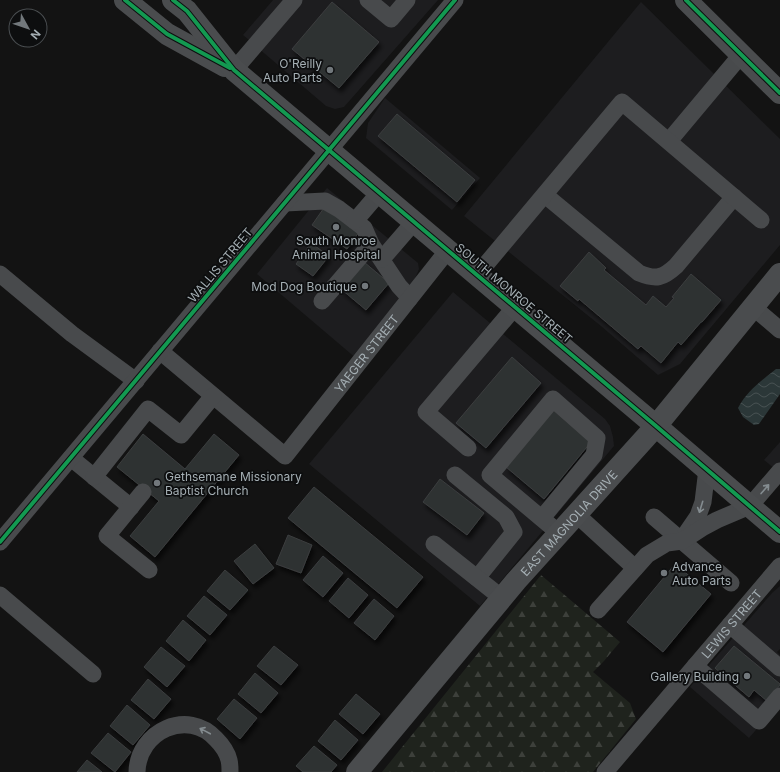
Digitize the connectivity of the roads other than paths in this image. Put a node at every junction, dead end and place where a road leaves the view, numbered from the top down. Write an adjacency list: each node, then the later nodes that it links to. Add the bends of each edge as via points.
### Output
1 (125, 0): 9 (main road, SOUTH MONROE STREET, via 167,34)
2 (173, 0): 9 (main road, SOUTH MONROE STREET, via 187,11)
3 (294, 0): 9 (street)
4 (368, 0): 5 (street, via 391,19)
5 (407, 0)
6 (455, 0): 12 (street, WALLIS STREET)
7 (686, 0): 8 (main road)
8 (741, 55): 10 (main road); 11 (street)
9 (234, 70): 12 (main road, SOUTH MONROE STREET)
10 (780, 93)
11 (669, 142): 14 (street, via 622,102); 15 (street)
12 (329, 151): 13 (main road, SOUTH MONROE STREET); 16 (street, WALLIS STREET)
13 (379, 193): 18 (street); 19 (main road, SOUTH MONROE STREET)
14 (545, 195): 15 (street, via 639,273 649,277 667,274 676,266); 25 (street)
15 (734, 197): 17 (street)
16 (285, 203): 18 (street, via 325,201); 31 (street, WALLIS STREET)
17 (761, 220)
18 (355, 221): 20 (street, via 364,228)
19 (414, 222): 21 (main road, SOUTH MONROE STREET); 22 (street)
20 (371, 244): 22 (street); 27 (street)
21 (448, 250): 25 (main road, SOUTH MONROE STREET); 26 (street, YAEGER STREET)
22 (382, 259): 26 (street)
23 (0, 274): 32 (street, via 72,334)
24 (780, 274): 29 (main road, EAST MAGNOLIA DRIVE)
25 (477, 275): 28 (main road, SOUTH MONROE STREET)
26 (410, 298): 33 (street, YAEGER STREET, via 284,456)
27 (322, 301)
28 (515, 307): 34 (main road, SOUTH MONROE STREET); 35 (street, via 426,412)
29 (753, 307): 30 (street); 34 (main road, EAST MAGNOLIA DRIVE)
30 (780, 330)
31 (160, 351): 32 (street, WALLIS STREET); 33 (street)
32 (136, 381): 36 (street, WALLIS STREET)
33 (213, 396): 40 (street, via 181,435 148,409)
34 (656, 426): 37 (main road, SOUTH MONROE STREET); 44 (main road, EAST MAGNOLIA DRIVE)
35 (468, 448)
36 (71, 458): 40 (street); 50 (street, WALLIS STREET)
37 (707, 469): 42 (main road, SOUTH MONROE STREET); 49 (street, one-way to 49, via 703,502 698,516)
38 (780, 471): 42 (street, one-way to 38)
39 (455, 475): 55 (street, via 506,517 514,532)
40 (94, 477): 43 (street)
41 (143, 492): 43 (street)
42 (750, 506): 47 (main road, SOUTH MONROE STREET); 49 (street, via 707,525)
43 (131, 507): 54 (street, via 107,536)
44 (576, 514): 48 (main road, EAST MAGNOLIA DRIVE); 53 (street)
45 (654, 517): 49 (street)
46 (542, 518): 46 (street, via 490,475 552,399 597,438 594,455); 48 (street)
47 (780, 532)
48 (559, 533): 58 (main road, EAST MAGNOLIA DRIVE)
49 (682, 541): 53 (street, via 667,543 647,555); 56 (street)
50 (0, 542)
51 (434, 544): 55 (street)
52 (780, 566): 60 (street, LEWIS STREET)
53 (635, 568): 59 (street)
54 (149, 570)
55 (477, 578): 58 (street)
56 (731, 583)
57 (0, 595): 63 (street)
58 (502, 598): 67 (main road, EAST MAGNOLIA DRIVE)
59 (598, 610)
60 (730, 625): 61 (street, LEWIS STREET); 62 (street)
61 (695, 666): 64 (street, via 759,721); 68 (street, LEWIS STREET)
62 (780, 668)
63 (92, 674)
64 (780, 696)
65 (137, 772): 66 (street, one-way to 65, via 229,760 223,746 212,734 199,727 183,725 169,727 156,734 146,744 139,756)
66 (230, 772)
67 (357, 772)
68 (605, 772)

